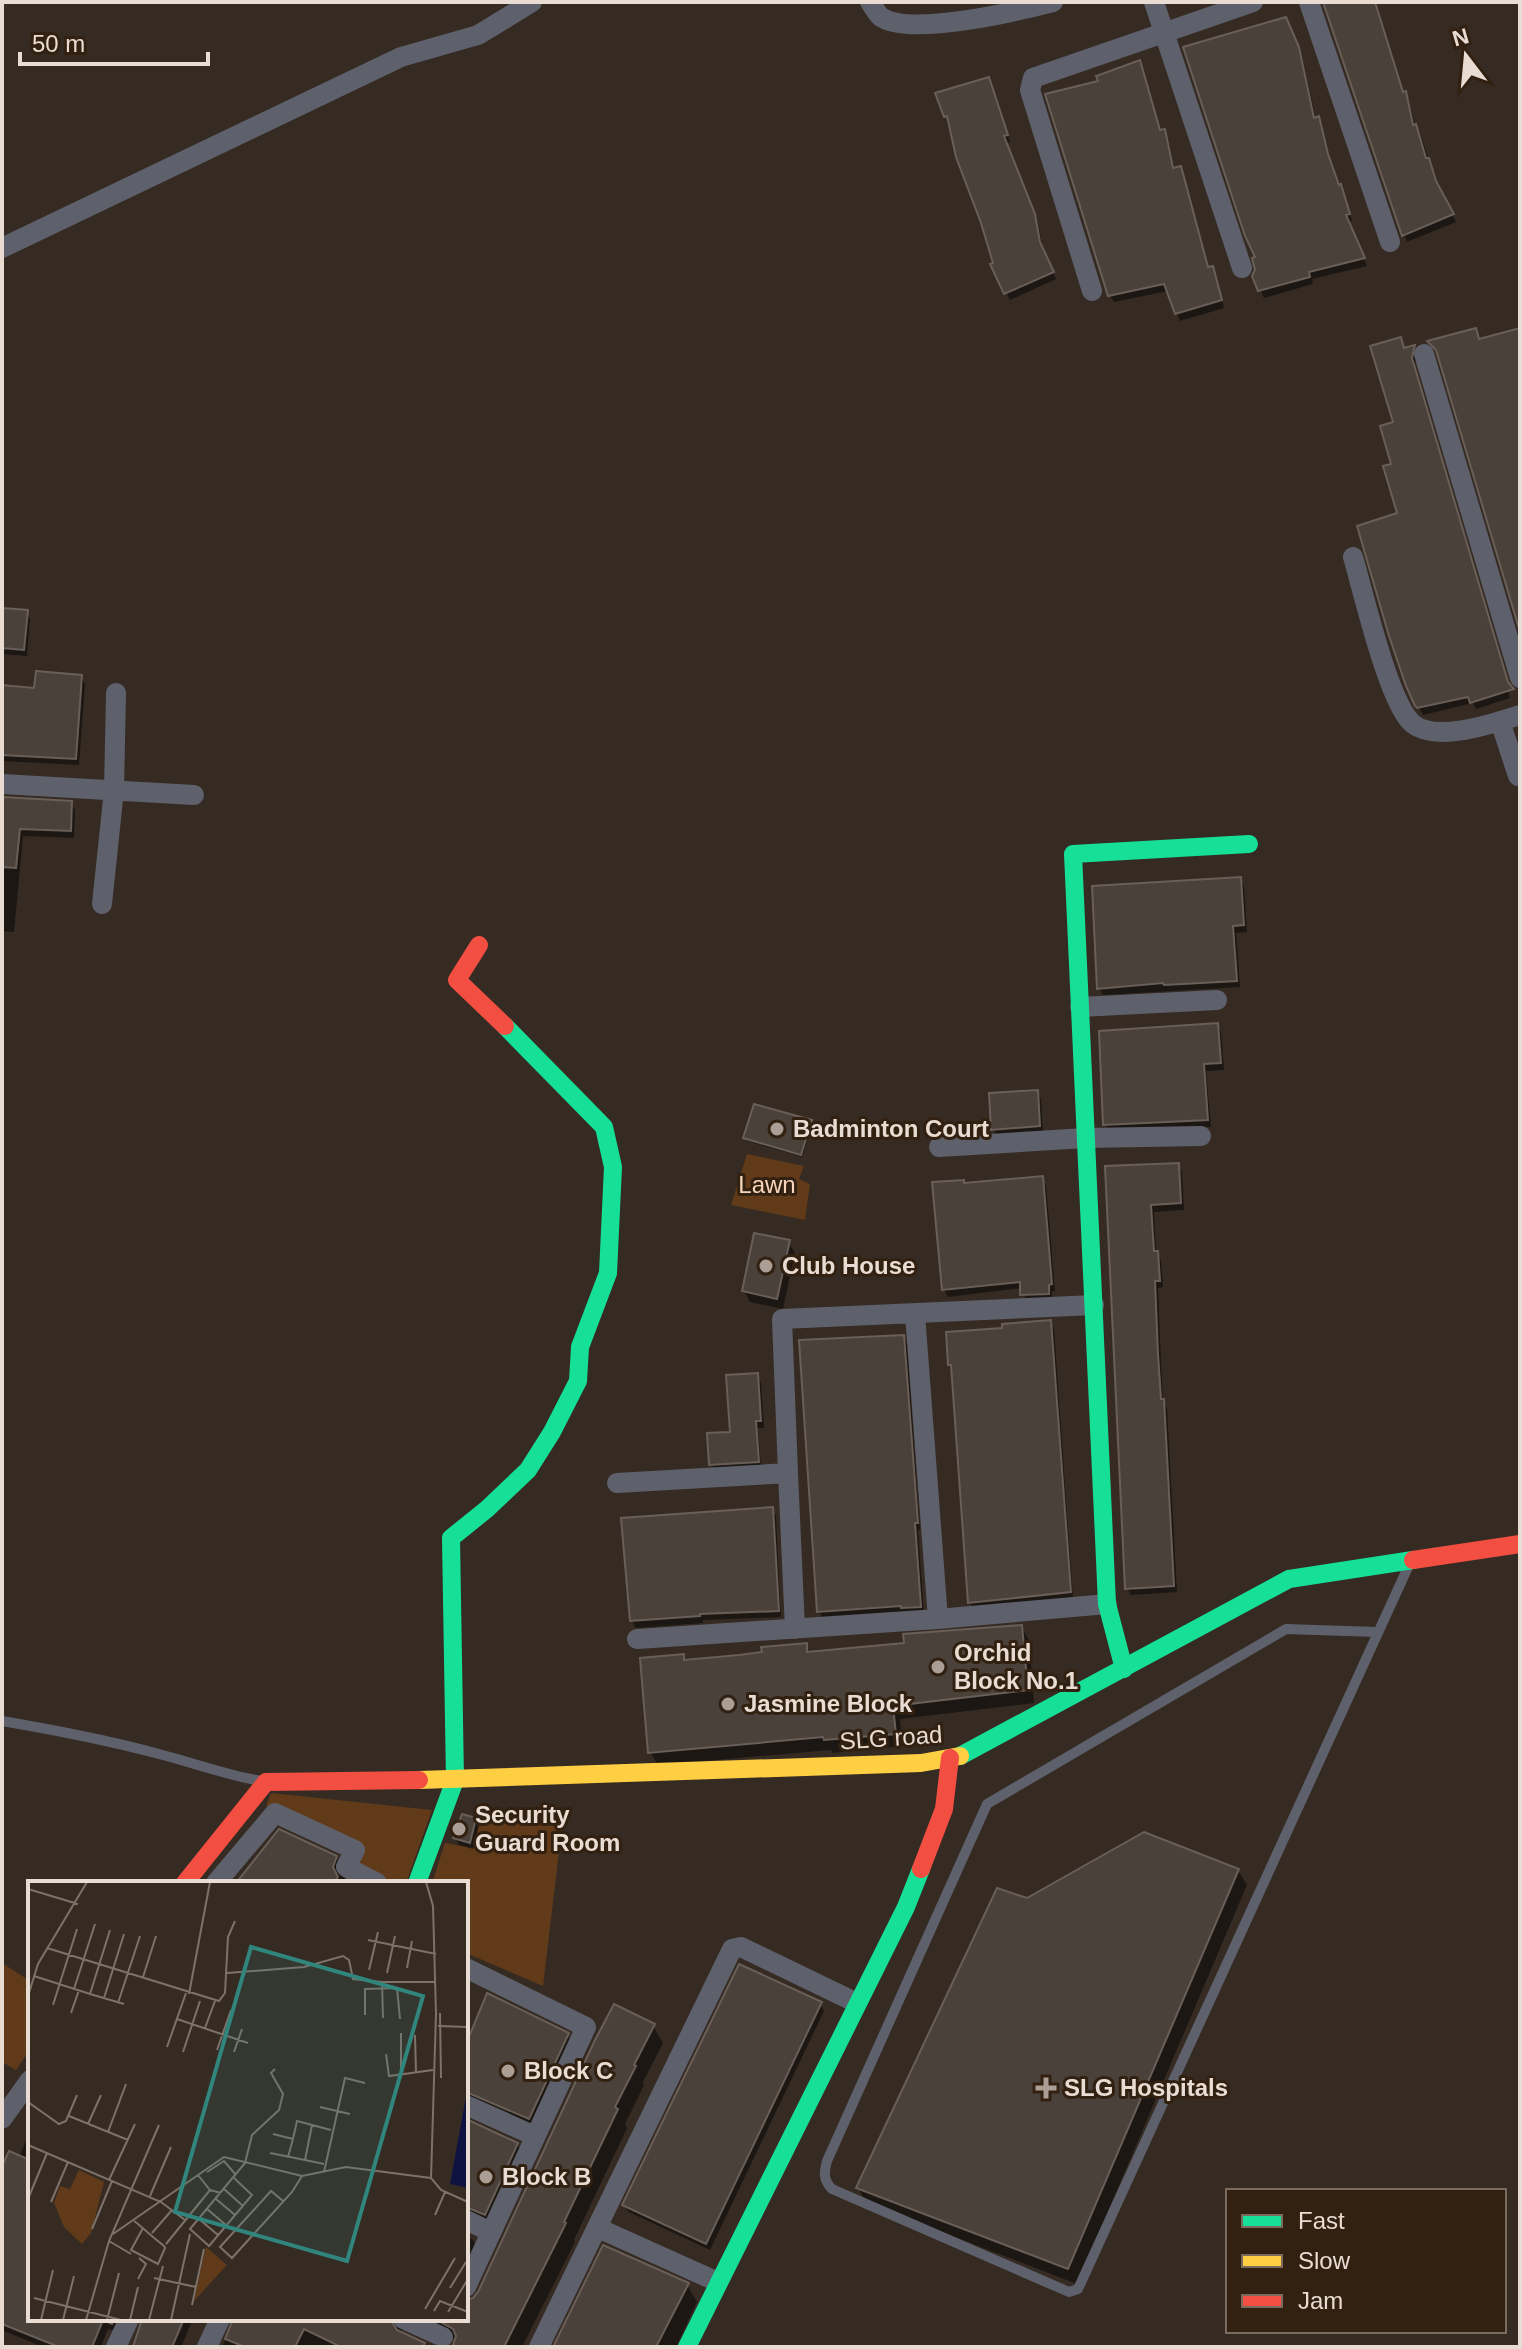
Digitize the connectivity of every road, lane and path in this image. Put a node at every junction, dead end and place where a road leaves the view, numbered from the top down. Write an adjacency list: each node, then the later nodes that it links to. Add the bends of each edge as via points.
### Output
1 (532, 2): 9 (street, via 478,35 401,57)
2 (870, 2): 3 (street, via 881,17 906,26 1006,14)
3 (1053, 2)
4 (1154, 2): 7 (street)
5 (1253, 2): 7 (street)
6 (1309, 2): 8 (street)
7 (1163, 31): 10 (street); 11 (street, via 1040,74 1031,83)
8 (1390, 242)
9 (2, 248)
10 (1242, 268)
11 (1092, 291)
12 (1424, 354): 14 (street)
13 (1353, 557): 16 (street, via 1395,701 1413,725 1471,731)
14 (1520, 678)
15 (116, 693): 19 (street)
16 (1510, 718): 17 (street)
17 (1518, 776)
18 (2, 784): 19 (street)
19 (114, 790): 20 (street); 22 (street)
20 (194, 795)
21 (1249, 844): 25 (street, via 1073,854)
22 (102, 904)
23 (479, 945): 43 (street, via 457,980 604,1127 613,1167 608,1273 580,1347 578,1381 528,1470 451,1538)
24 (1217, 1000): 25 (street)
25 (1080, 1007): 27 (street)
26 (1201, 1136): 27 (street)
27 (1086, 1138): 28 (street); 29 (street)
28 (939, 1147)
29 (1094, 1305): 30 (street); 35 (street)
30 (915, 1314): 31 (street, via 782,1319); 36 (street)
31 (788, 1473): 32 (street); 37 (street)
32 (617, 1483)
33 (1520, 1544): 34 (street, SLG road)
34 (1411, 1560): 38 (lane); 40 (street, SLG road, via 1289,1579)
35 (1107, 1604): 36 (street); 40 (street)
36 (938, 1619): 37 (street)
37 (795, 1629): 39 (street)
38 (1377, 1632): 38 (lane, via 1078,2289 1069,2292 832,2189 824,2172 827,2161 987,1804 1286,1629)
39 (637, 1639)
40 (1124, 1669): 42 (street, SLG road)
41 (2, 1721): 44 (lane, via 86,1735)
42 (950, 1758): 43 (street, SLG road); 50 (street, via 944,1809 906,1907)
43 (455, 1780): 44 (street, SLG road); 48 (street)
44 (266, 1782): 45 (street)
45 (187, 1881)
46 (218, 1881): 47 (street, via 275,1813 355,1850 346,1867)
47 (373, 1881)
48 (418, 1881)
49 (468, 1969): 54 (street, via 586,2027)
50 (857, 2003): 56 (street, via 741,1947 732,1949); 58 (street)
51 (28, 2083): 53 (street)
52 (468, 2106): 54 (street)
53 (2, 2119)
54 (535, 2136): 57 (street)
55 (468, 2221): 57 (street)
56 (598, 2228): 58 (street); 66 (street)
57 (491, 2232): 59 (street)
58 (718, 2282): 67 (street)
59 (468, 2283)
60 (128, 2321): 64 (street)
61 (219, 2321): 65 (street)
62 (408, 2321): 63 (street)
63 (444, 2334)
64 (116, 2347)
65 (207, 2347)
66 (539, 2347)
67 (687, 2347)

